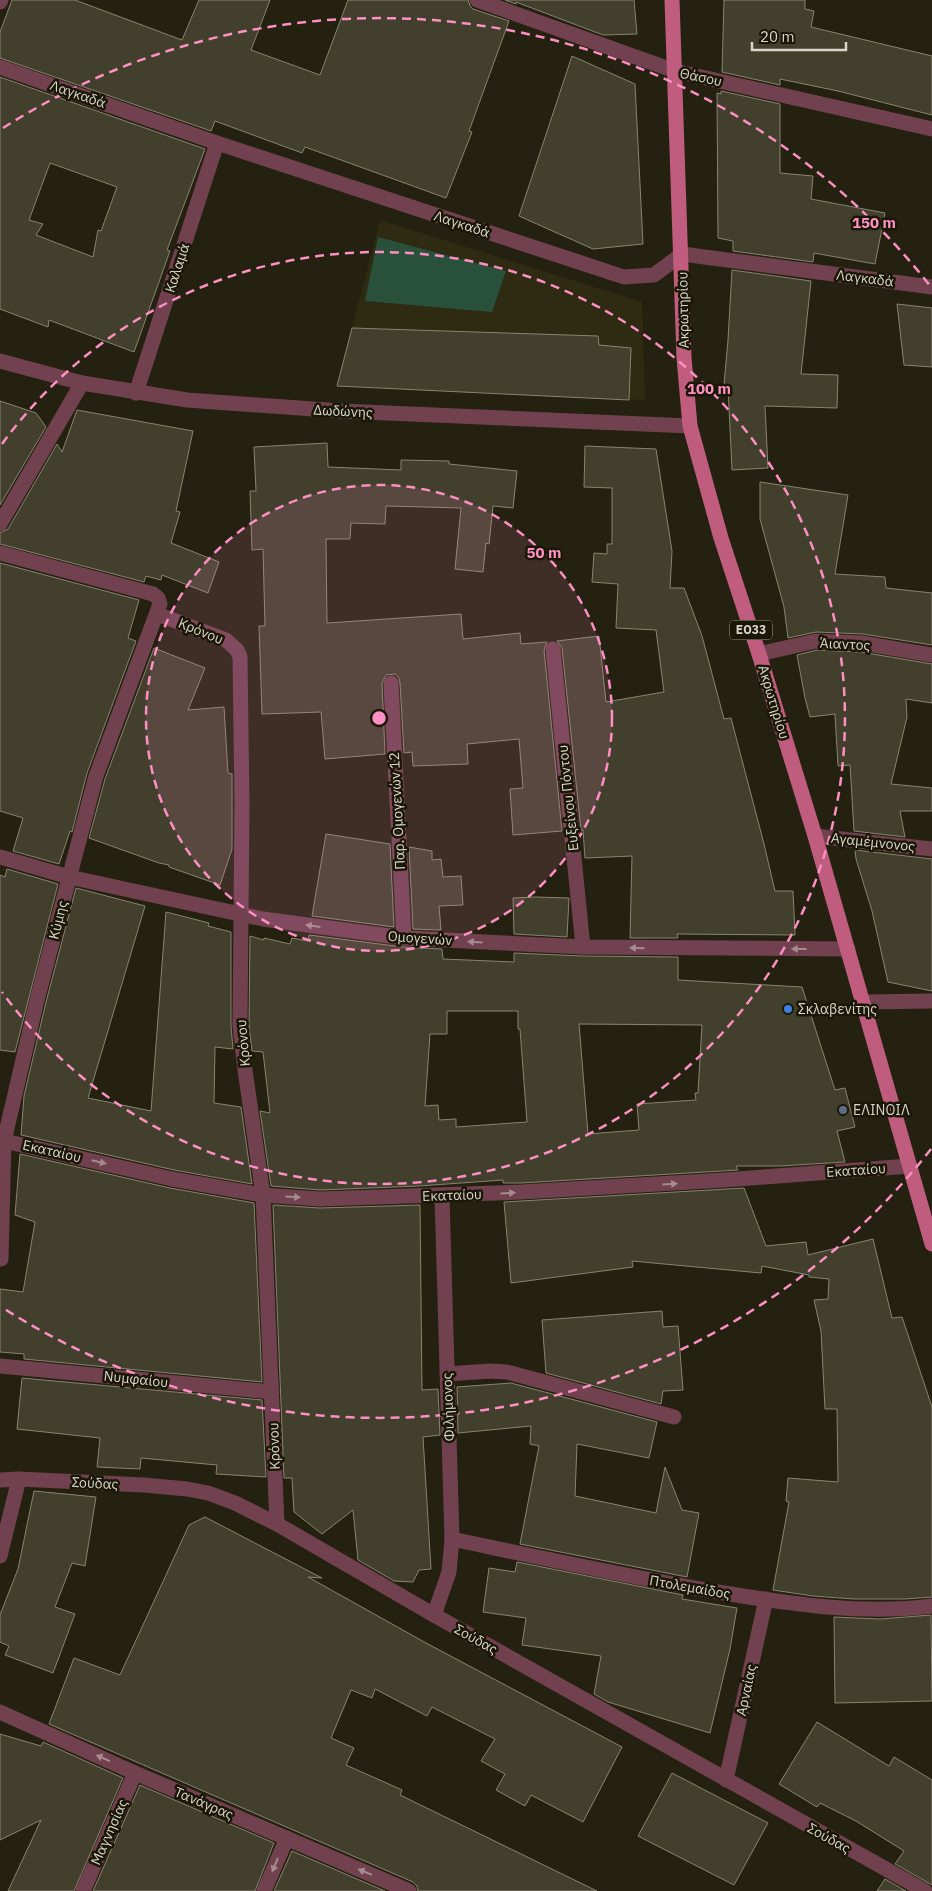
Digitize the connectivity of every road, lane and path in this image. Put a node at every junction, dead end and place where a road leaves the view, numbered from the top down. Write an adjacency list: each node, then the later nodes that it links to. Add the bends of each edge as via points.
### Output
1 (477, 0): 4 (street, Θάσου)
2 (672, 0): 4 (main road, Ακρωτηρίου / ΕΟ33)
3 (0, 66): 6 (street, Λαγκαδά)
4 (675, 71): 5 (street, Θάσου); 7 (main road, Ακρωτηρίου / ΕΟ33)
5 (932, 129)
6 (217, 143): 7 (street, Λαγκαδά, via 624,277 654,275); 11 (street, Καλαμά)
7 (682, 254): 8 (street, Λαγκαδά); 12 (main road, Ακρωτηρίου / ΕΟ33, via 684,366)
8 (932, 287)
9 (0, 361): 10 (street, Δωδώνης)
10 (82, 383): 11 (street, Δωδώνης); 13 (street)
11 (136, 393): 12 (street, Δωδώνης, via 226,404 341,411)
12 (690, 426): 17 (main road, Ακρωτηρίου / ΕΟ33, via 721,538)
13 (0, 524)
14 (0, 553): 15 (street, via 153,594 160,604)
15 (157, 614): 23 (street, Κύμης, via 96,776); 24 (street, Κρόνου, via 226,640 240,657)
16 (553, 649): 26 (street, Ευξείνου Πόντου)
17 (759, 654): 18 (street, Άιαντος, via 816,642 862,643); 20 (main road, Ακρωτηρίου / ΕΟ33)
18 (932, 655)
19 (391, 683): 25 (street, Παρ. Ομογενών 12)
20 (815, 836): 21 (street, Αγαμέμνονος); 27 (main road, Ακρωτηρίου / ΕΟ33)
21 (932, 849)
22 (0, 857): 23 (street, Ομογενών)
23 (69, 877): 24 (street, Ομογενών); 30 (street, Κύμης)
24 (242, 914): 25 (street, Ομογενών, one-way to 24); 32 (street, Κρόνου, via 240,1026)
25 (404, 938): 26 (street, Ομογενών, one-way to 25)
26 (583, 947): 27 (street, Ομογενών, one-way to 26)
27 (848, 949): 29 (main road, Ακρωτηρίου / ΕΟ33)
28 (932, 1001): 29 (street)
29 (864, 1002): 31 (main road, Ακρωτηρίου / ΕΟ33)
30 (2, 1140): 32 (street, Εκαταίου, one-way to 32, via 172,1179); 35 (street, Κύμης)
31 (910, 1166): 33 (street, Εκαταίου, one-way to 31); 34 (main road, Ακρωτηρίου / ΕΟ33)
32 (263, 1195): 33 (street, Εκαταίου, one-way to 33, via 320,1198); 38 (street, Κρόνου)
33 (442, 1196): 37 (street, Φιλήμονος)
34 (931, 1239)
35 (1, 1258)
36 (0, 1366): 38 (street, Νυμφαίου)
37 (447, 1374): 39 (street, via 490,1370 507,1372); 43 (street, Φιλήμονος)
38 (272, 1392): 42 (street, Κρόνου)
39 (674, 1417)
40 (20, 1479): 41 (street, Σούδας); 42 (street, Σούδας, via 187,1489 235,1502); 44 (street)
41 (0, 1480)
42 (278, 1524): 47 (street, Σούδας)
43 (452, 1539): 45 (street, Πτολεμαίδος, via 583,1567); 47 (street, Φιλήμονος, via 449,1572)
44 (0, 1556)
45 (766, 1599): 46 (street, Πτολεμαίδος, via 886,1610); 50 (street, Αρναίας)
46 (932, 1606)
47 (434, 1615): 50 (street, Σούδας)
48 (0, 1712): 49 (street, Τανάγρας, one-way to 48)
49 (135, 1773): 51 (street, Τανάγρας); 52 (street, Μαγνησίας)
50 (726, 1780): 55 (street, Σούδας)
51 (287, 1838): 53 (street, one-way to 53); 54 (street, Τανάγρας, one-way to 51)
52 (83, 1891)
53 (264, 1891)
54 (409, 1891)
55 (925, 1891)

